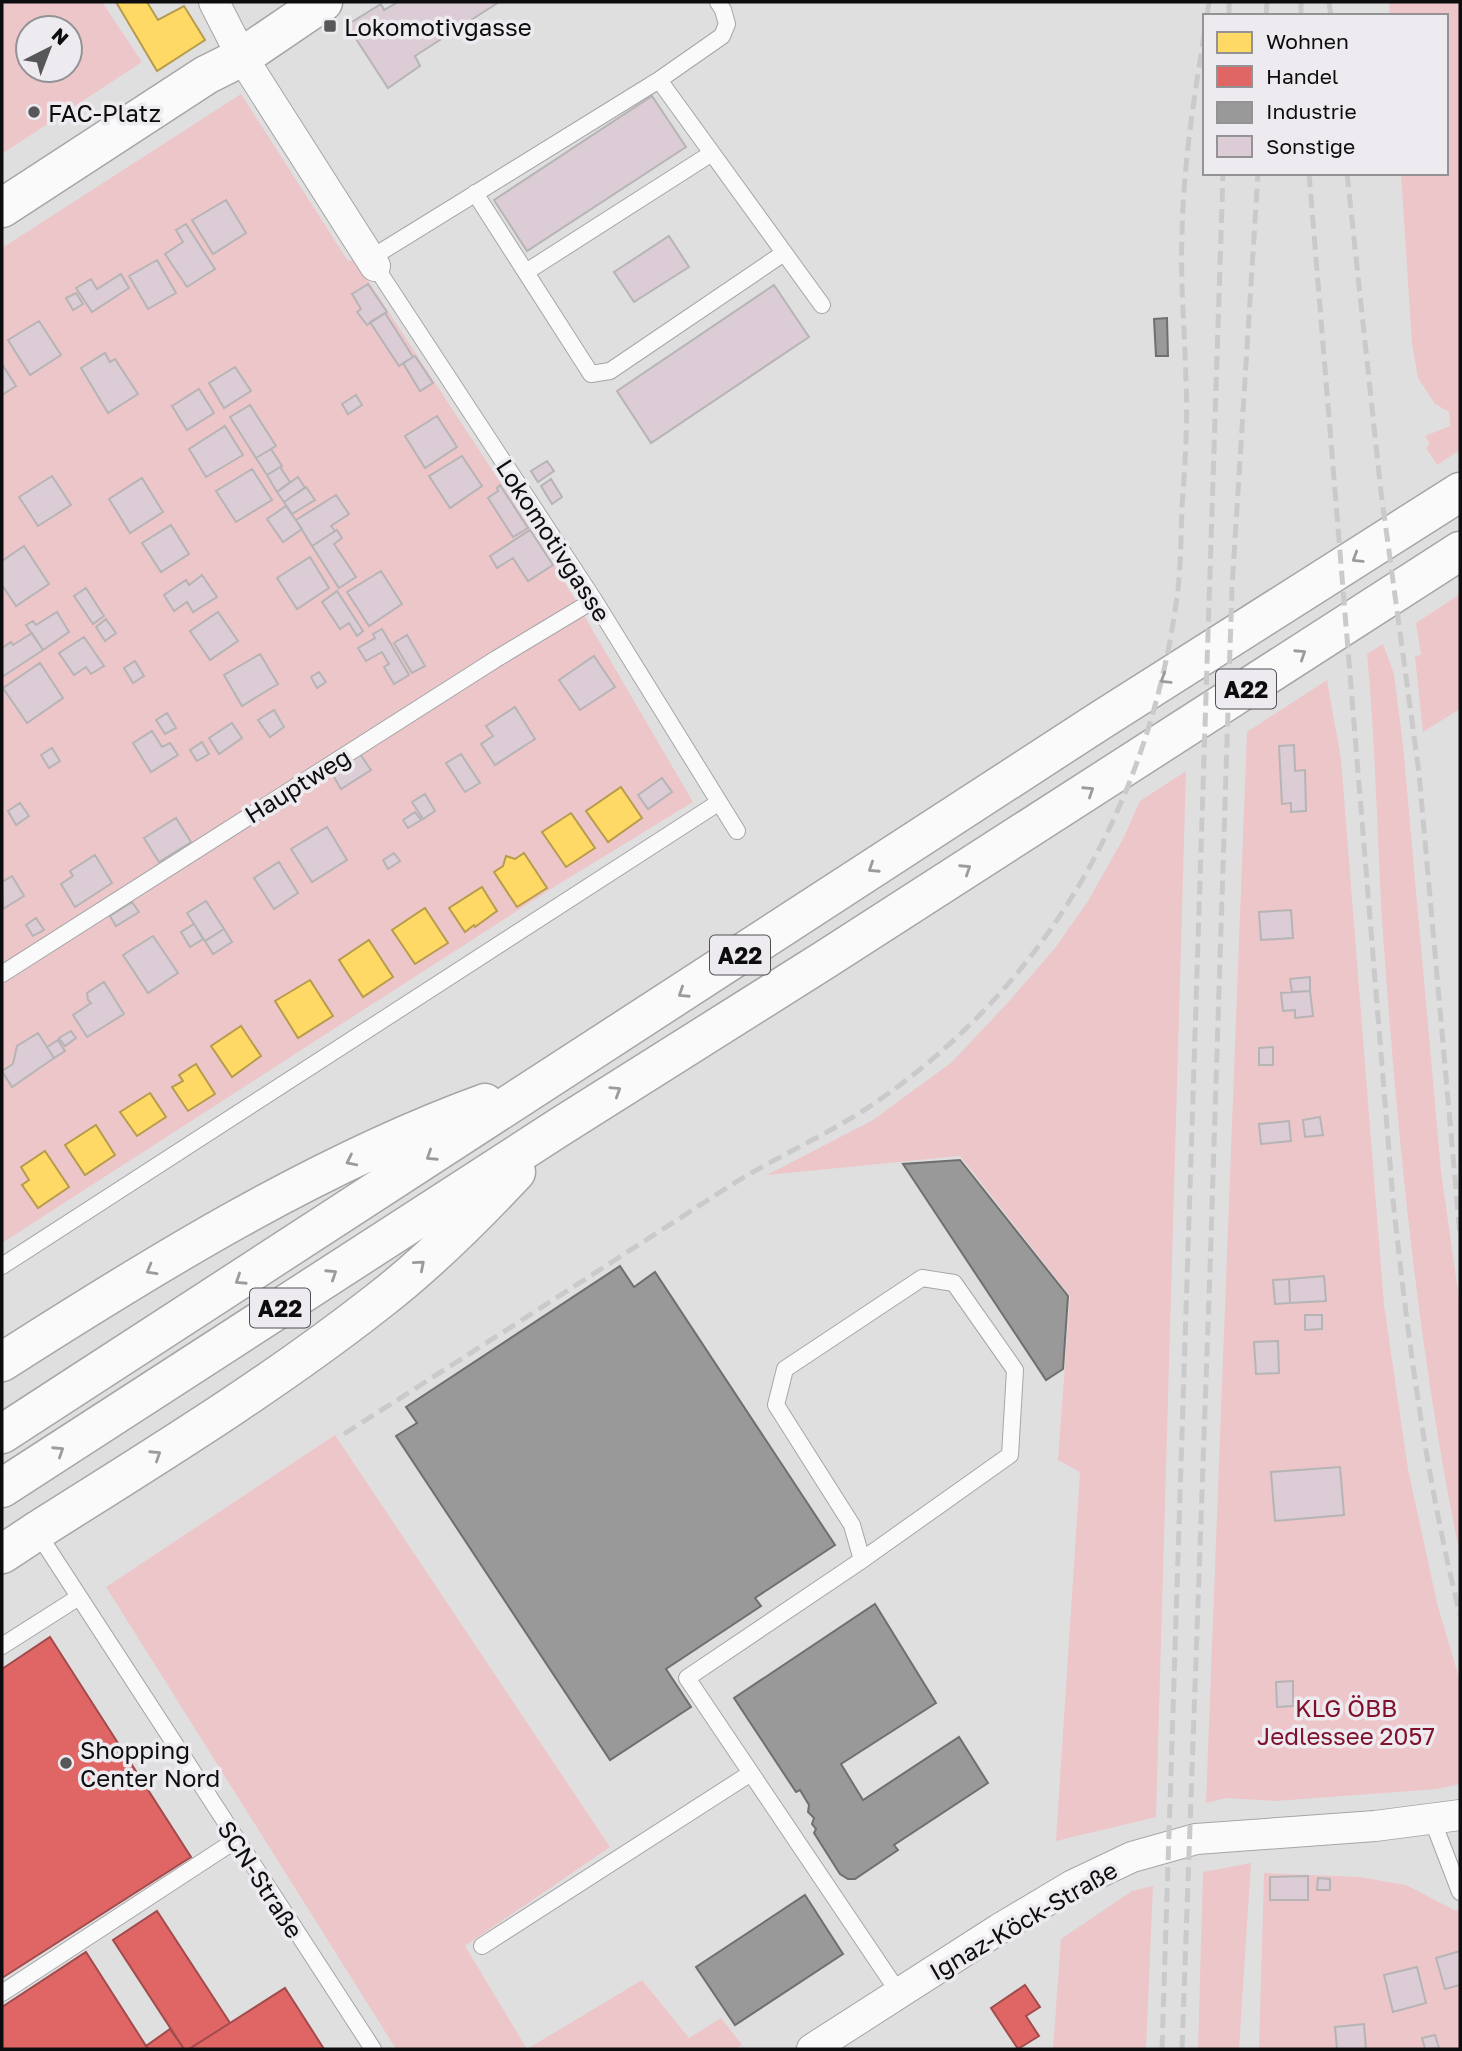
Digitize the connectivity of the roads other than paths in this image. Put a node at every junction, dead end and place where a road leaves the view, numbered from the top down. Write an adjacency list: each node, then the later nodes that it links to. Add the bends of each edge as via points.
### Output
1 (214, 2): 4 (street, Lokomotivgasse)
2 (323, 2): 4 (main road)
3 (718, 2): 5 (lane, via 727,24 722,37)
4 (242, 57): 8 (main road, via 206,75); 10 (street, Lokomotivgasse)
5 (659, 80): 6 (lane); 7 (lane)
6 (712, 153): 9 (lane); 11 (lane)
7 (475, 193): 10 (lane); 11 (lane)
8 (2, 208)
9 (784, 253): 11 (lane, via 610,371 591,374); 12 (lane)
10 (373, 262): 15 (lane, Lokomotivgasse)
11 (526, 272)
12 (821, 305)
13 (1460, 492): 19 (main road, A22, one-way to 19)
14 (1460, 551): 20 (main road, A22, one-way to 14)
15 (594, 600): 16 (lane, Lokomotivgasse); 18 (lane, Hauptweg)
16 (718, 803): 17 (lane, Lokomotivgasse); 21 (lane)
17 (737, 831)
18 (2, 974)
19 (550, 1079): 22 (main road, one-way to 22, via 434,1122 290,1191 102,1298); 23 (main road, A22, one-way to 23)
20 (558, 1128): 24 (main road, A22, one-way to 20); 25 (main road, one-way to 20, via 282,1372 377,1302 464,1228)
21 (2, 1266)
22 (2, 1362)
23 (2, 1434)
24 (2, 1488)
25 (37, 1531): 26 (main road); 28 (lane, SCN-Straße)
26 (2, 1554)
27 (862, 1560): 27 (lane, via 852,1525 776,1405 785,1369 922,1278 954,1283 1015,1370 1010,1455); 30 (lane, via 687,1678)
28 (79, 1597): 29 (lane); 32 (lane, SCN-Straße)
29 (2, 1646)
30 (751, 1773): 34 (lane); 36 (lane)
31 (1446, 1817): 33 (lane); 36 (street, Ignaz-Köck-Straße, via 1196,1839 1132,1857 999,1928)
32 (236, 1840): 35 (lane); 37 (lane, SCN-Straße)
33 (1460, 1892)
34 (482, 1946)
35 (2, 1993)
36 (900, 1993): 38 (street, Ignaz-Köck-Straße)
37 (373, 2049)
38 (812, 2049)

